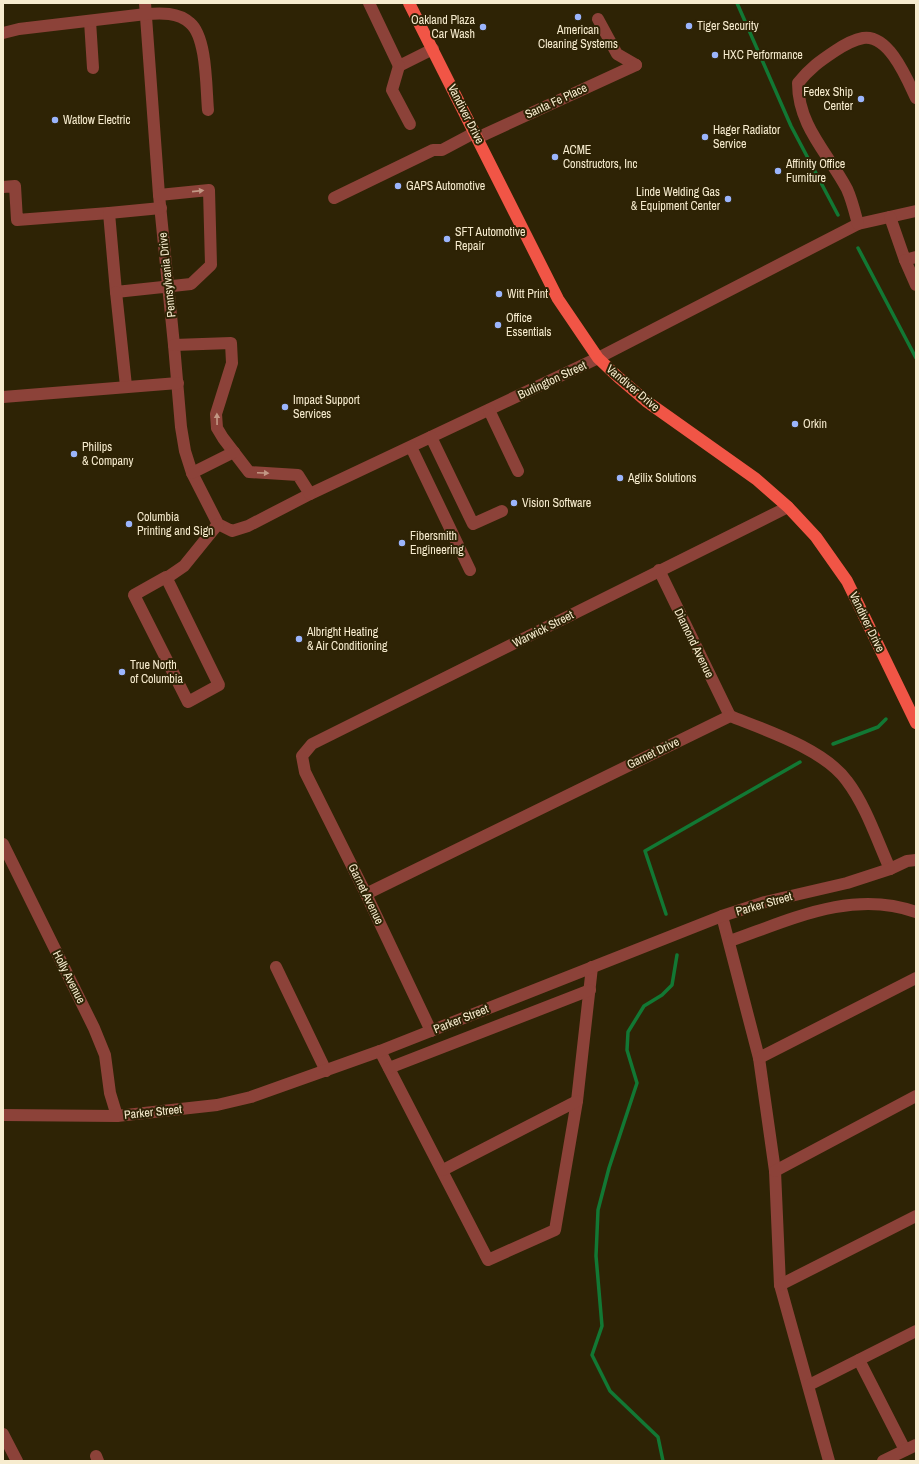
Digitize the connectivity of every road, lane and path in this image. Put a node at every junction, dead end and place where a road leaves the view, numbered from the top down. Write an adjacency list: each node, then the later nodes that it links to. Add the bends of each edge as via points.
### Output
1 (369, 3): 8 (street)
2 (409, 3): 7 (main road, Vandiver Drive)
3 (145, 9): 5 (street); 11 (street, via 176,15 190,23 199,35); 15 (street, Pennsylvania Drive)
4 (598, 18): 13 (street, Santa Fe Place, via 617,54 636,65)
5 (90, 21): 6 (street); 9 (street)
6 (3, 33)
7 (433, 50): 8 (street); 13 (main road, Vandiver Drive)
8 (399, 66): 12 (street, via 392,90)
9 (93, 68)
10 (916, 98): 21 (street, via 892,53 880,42 870,38 849,42 809,69 798,82 800,108 808,127 847,190)
11 (208, 110)
12 (410, 124)
13 (476, 136): 16 (street, Santa Fe Place, via 442,150 433,150); 27 (main road, Vandiver Drive, via 558,299)
14 (3, 187): 19 (street, via 15,186 17,220)
15 (159, 195): 17 (street, Pennsylvania Drive); 24 (street, one-way to 24, via 209,190 211,265 191,284)
16 (334, 198)
17 (161, 208): 19 (street); 24 (street, Pennsylvania Drive)
18 (916, 211): 20 (street, Burlington Street)
19 (109, 213): 25 (street)
20 (890, 217): 21 (street, Burlington Street); 22 (street)
21 (858, 224): 27 (street, Burlington Street)
22 (911, 258): 23 (street)
23 (916, 285)
24 (169, 286): 25 (street); 26 (street, Pennsylvania Drive)
25 (116, 292): 29 (street)
26 (174, 345): 28 (street, Pennsylvania Drive); 34 (street, one-way to 26, via 217,428 216,414 232,363 231,343)
27 (598, 358): 31 (street, Burlington Street); 38 (main road, Vandiver Drive, via 646,401 756,479)
28 (178, 383): 29 (street); 36 (street, Pennsylvania Drive, via 181,427)
29 (126, 386): 30 (street)
30 (3, 397)
31 (489, 410): 32 (street, Burlington Street); 35 (street)
32 (431, 437): 33 (street, Burlington Street); 39 (street, via 473,524)
33 (411, 447): 37 (street, Burlington Street); 41 (street)
34 (234, 452): 36 (street); 37 (street, one-way to 37, via 249,472 298,475)
35 (518, 471)
36 (192, 473): 40 (street, Pennsylvania Drive)
37 (310, 494): 40 (street, Burlington Street, via 248,526 232,531)
38 (788, 507): 42 (street, Warwick Street); 45 (main road, Vandiver Drive, via 816,537 846,580)
39 (502, 511)
40 (218, 524): 43 (street, via 184,566)
41 (470, 570)
42 (659, 570): 44 (street, Diamond Avenue); 46 (street, Warwick Street, via 312,744)
43 (166, 577): 43 (street, via 219,685 188,702 134,595)
44 (730, 716): 49 (street, via 795,743 824,760 846,779 857,796); 50 (street, Garnet Drive)
45 (916, 723)
46 (302, 756): 50 (street, Garnet Avenue, via 305,772)
47 (3, 844): 66 (street, Holly Avenue, via 94,1028 105,1055)
48 (913, 858): 49 (street, Parker Street)
49 (890, 869): 52 (street, Parker Street)
50 (366, 894): 58 (street, Garnet Avenue)
51 (916, 912): 53 (street, via 883,904 842,905 824,908)
52 (722, 916): 53 (street); 55 (street, Parker Street)
53 (730, 942): 60 (street)
54 (276, 966): 62 (street)
55 (592, 967): 57 (street); 58 (street, Parker Street)
56 (916, 978): 60 (street)
57 (590, 990): 61 (street); 64 (street)
58 (431, 1031): 59 (street, Parker Street)
59 (380, 1051): 61 (street); 62 (street, Parker Street)
60 (759, 1058): 68 (street)
61 (389, 1068): 67 (street)
62 (326, 1071): 66 (street, Parker Street, via 251,1097 217,1105)
63 (916, 1096): 68 (street)
64 (577, 1101): 67 (street); 67 (street, via 555,1230 488,1260)
65 (3, 1115): 66 (street, Parker Street)
66 (116, 1116)
67 (443, 1170)
68 (775, 1171): 70 (street)
69 (916, 1216): 70 (street)
70 (780, 1285): 73 (street)
71 (916, 1331): 72 (street)
72 (859, 1360): 73 (street); 75 (street)
73 (809, 1385): 77 (street)
74 (3, 1434): 76 (street)
75 (911, 1448): 78 (street)
76 (17, 1461)
77 (828, 1461)
78 (883, 1461)

